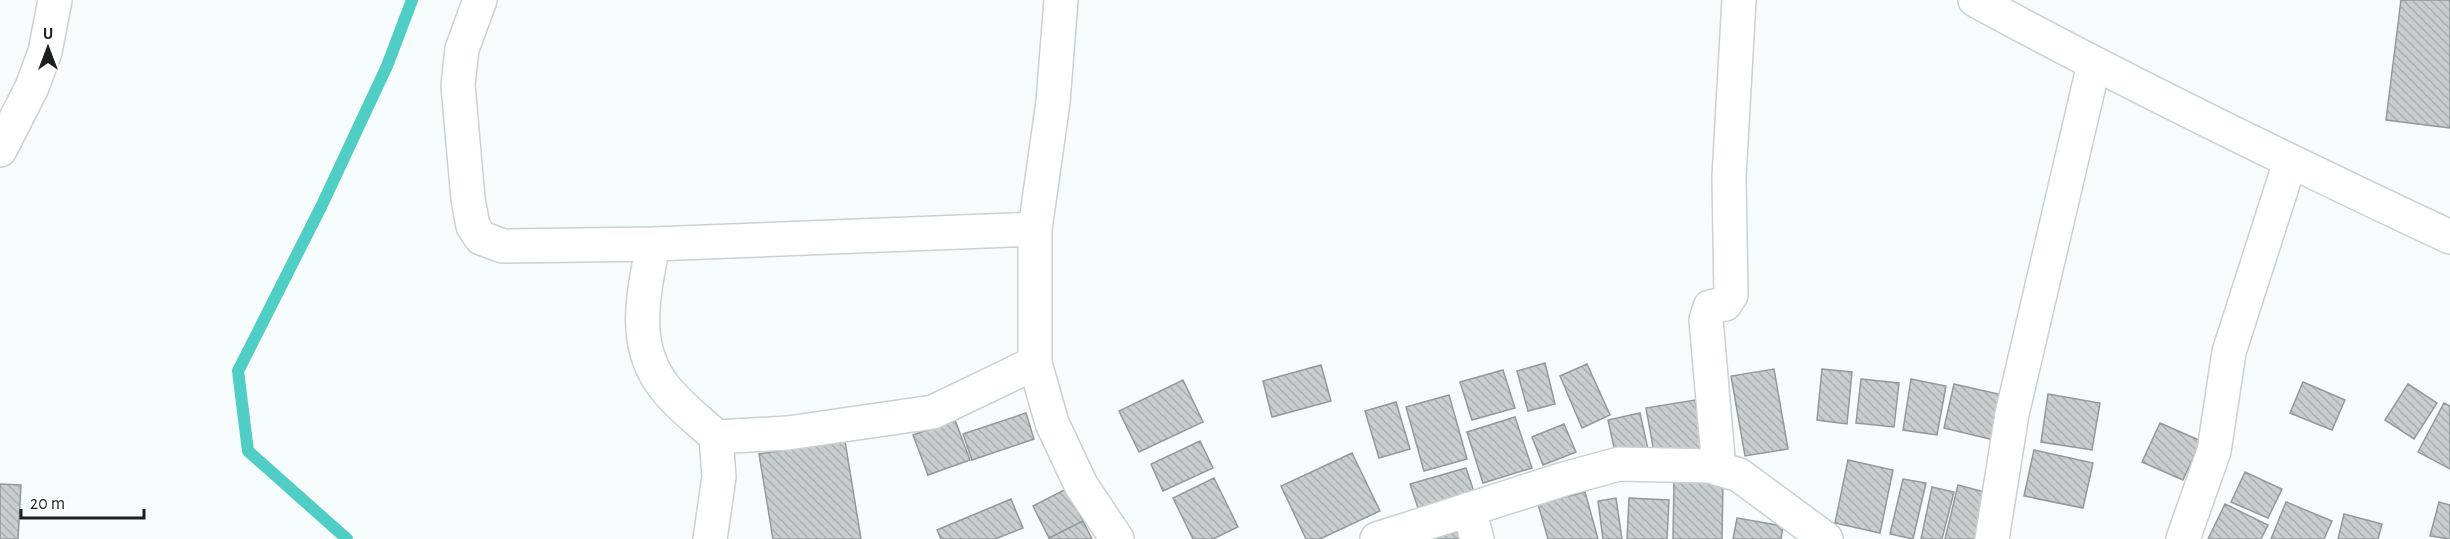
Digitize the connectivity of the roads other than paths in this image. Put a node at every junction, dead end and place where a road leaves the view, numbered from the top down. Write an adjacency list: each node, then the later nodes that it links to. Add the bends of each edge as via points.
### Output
1 (55, 0): 7 (street, via 45,52)
2 (480, 0): 11 (street, via 462,49 458,85 468,200 473,226 481,238 503,246)
3 (1061, 0): 9 (street, via 1053,102)
4 (1738, 0): 14 (street, via 1729,177 1731,295 1728,302 1710,308 1706,320)
5 (1975, 0): 6 (street)
6 (2094, 64): 8 (street); 20 (street, via 2012,414)
7 (0, 150)
8 (2290, 162): 10 (street); 21 (street, via 2229,352 2214,452)
9 (1035, 229): 11 (street); 12 (street)
10 (2450, 237)
11 (653, 244): 13 (street, via 640,314 649,362 666,389)
12 (1035, 363): 13 (street, via 933,412 788,433); 17 (street, via 1057,433 1081,485)
13 (716, 436): 16 (street, via 718,477)
14 (1719, 469): 15 (street, via 1619,464); 19 (street, via 1739,475)
15 (1473, 524): 18 (street)
16 (710, 539)
17 (1117, 539)
18 (1377, 539)
19 (1826, 539)
20 (1992, 539)
21 (2183, 539)

